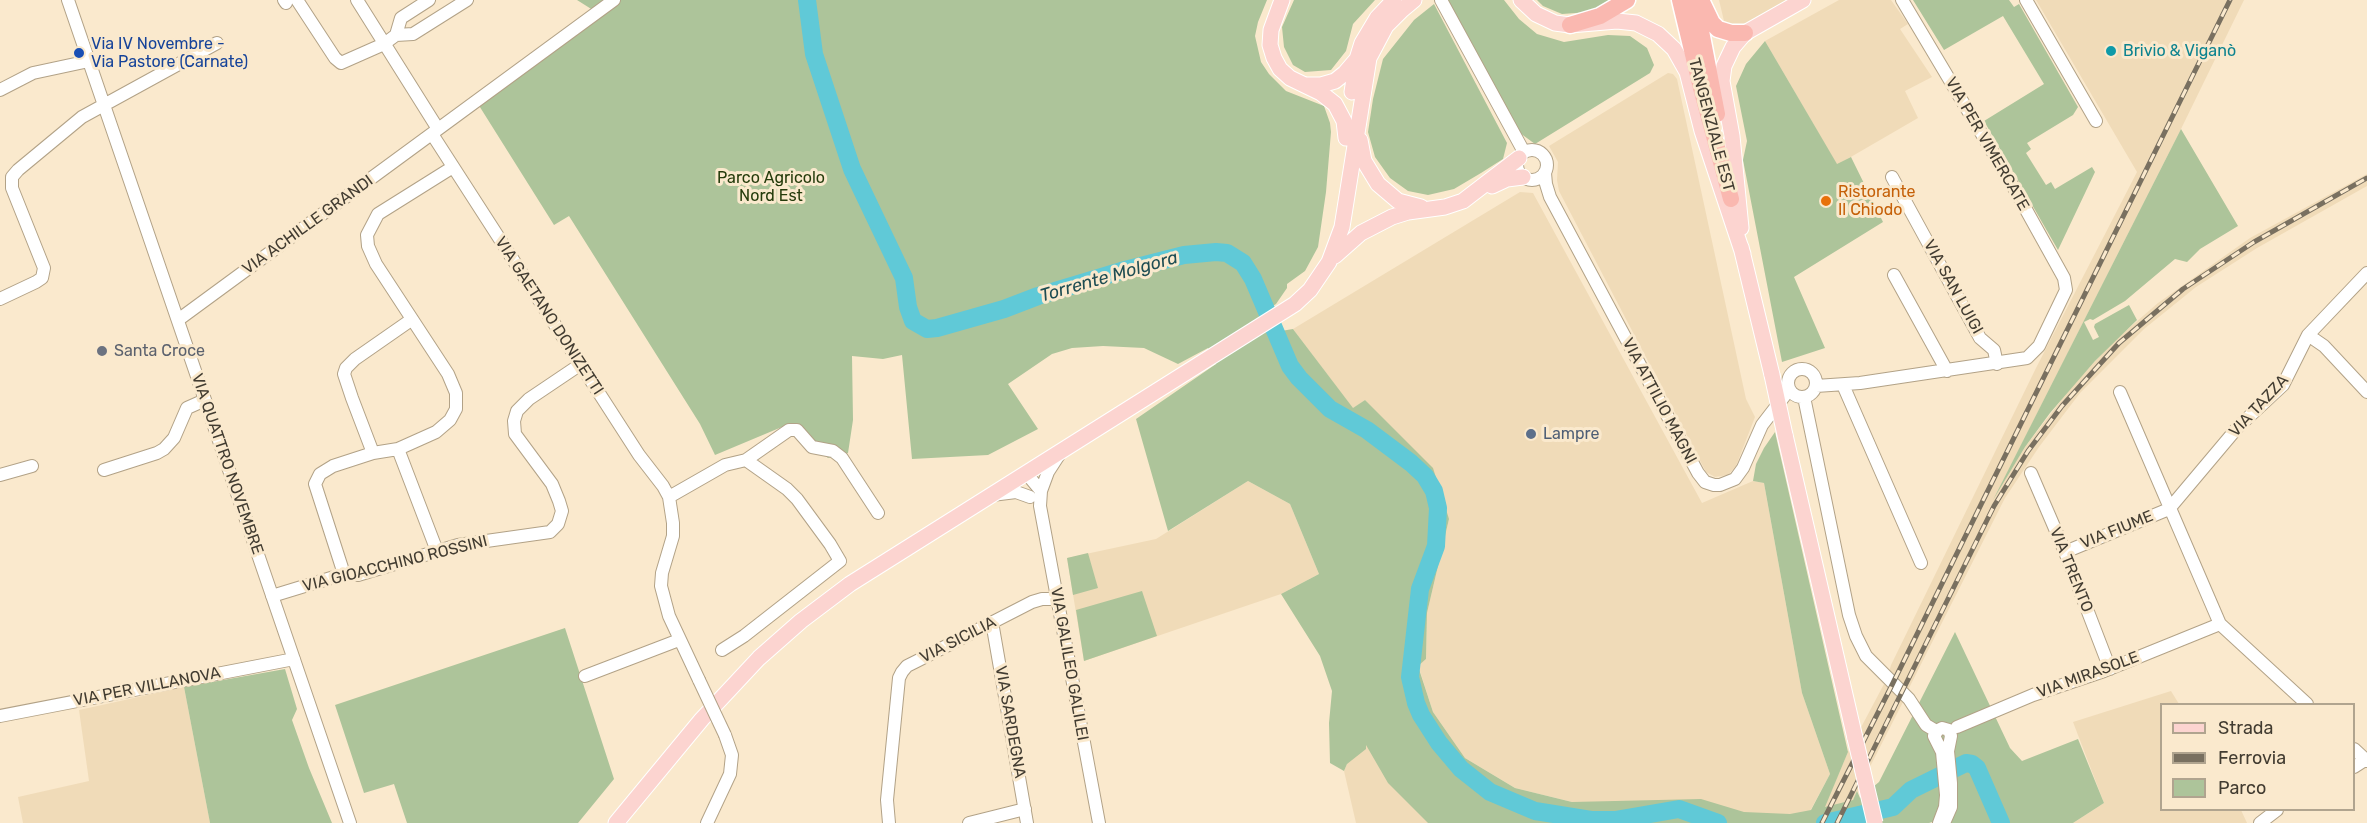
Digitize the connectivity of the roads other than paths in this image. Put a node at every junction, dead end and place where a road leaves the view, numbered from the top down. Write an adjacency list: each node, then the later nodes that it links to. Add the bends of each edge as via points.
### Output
1 (68, 0): 26 (street, VIA QUATTRO NOVEMBRE)
2 (357, 0): 24 (street, VIA GAETANO DONIZETTI)
3 (430, 0): 19 (street); 22 (street, via 401,18)
4 (467, 0): 19 (street)
5 (614, 0): 32 (street)
6 (1282, 0): 27 (main road, via 1271,30 1271,52 1283,72)
7 (1394, 0): 25 (main road, via 1377,18)
8 (1414, 0): 25 (main road)
9 (1441, 0): 34 (street)
10 (1627, 0): 20 (highway, via 1600,16)
11 (1680, 0): 41 (highway, TANGENZIALE EST)
12 (1695, 0): 41 (highway, TANGENZIALE EST)
13 (1701, 0): 21 (highway, via 1718,28)
14 (1803, 0): 21 (main road)
15 (1902, 0): 53 (street, VIA PER VIMERCATE, via 2064,278 2066,290 2034,353 2019,361)
16 (2026, 0): 31 (street)
17 (289, 1): 24 (street, via 341,63)
18 (1523, 1): 20 (main road, via 1548,21)
19 (441, 16): 22 (street, via 412,34)
20 (1570, 25): 43 (main road, via 1636,23 1658,34 1678,55 1691,84 1702,131)
21 (1745, 33): 43 (main road, via 1730,52 1722,76)
22 (396, 35): 24 (street)
23 (218, 43): 29 (street)
24 (384, 44): 32 (street, VIA GAETANO DONIZETTI)
25 (1364, 52): 27 (main road, via 1335,81); 30 (main road); 33 (main road)
26 (89, 61): 28 (street, via 33,73); 29 (street, VIA QUATTRO NOVEMBRE)
27 (1304, 85): 33 (main road, via 1335,104 1344,121)
28 (0, 90)
29 (104, 106): 47 (street, via 82,117 12,177 12,188 44,268 42,278); 49 (street, VIA QUATTRO NOVEMBRE)
30 (1358, 120): 42 (main road, via 1361,153 1378,184 1398,201); 44 (main road, via 1347,207)
31 (2096, 121)
32 (435, 131): 35 (street, VIA GAETANO DONIZETTI); 49 (street, VIA ACHILLE GRANDI)
33 (1346, 138): 48 (main road, via 1338,202 1326,248)
34 (1521, 155): 36 (street, via 1537,150 1544,155 1548,164); 38 (street, via 1518,168); 39 (main road)
35 (453, 167): 50 (street, via 378,214 367,235 376,264); 52 (street, VIA GAETANO DONIZETTI)
36 (1545, 173): 38 (street, via 1539,178); 40 (street, VIA ATTILIO MAGNI)
37 (1892, 177): 53 (street, VIA SAN LUIGI, via 1980,338 1994,350)
38 (1527, 178): 39 (main road, via 1508,179); 40 (street, VIA ATTILIO MAGNI)
39 (1475, 193): 42 (main road, via 1457,203)
40 (1550, 197): 57 (street, VIA ATTILIO MAGNI, via 1705,482 1720,485 1735,479 1762,425)
41 (1731, 199): 43 (main road)
42 (1427, 208): 44 (main road, via 1373,226 1348,242)
43 (1743, 254): 102 (main road, bridge)
44 (1329, 262): 48 (main road, via 1310,290)
45 (2367, 273): 51 (street, VIA TAZZA)
46 (1894, 275): 54 (street)
47 (0, 299)
48 (1294, 304): 63 (main road)
49 (178, 320): 61 (street, VIA QUATTRO NOVEMBRE)
50 (411, 320): 62 (street, via 448,374 456,393 456,409 436,432); 64 (street, via 346,368 352,398)
51 (2308, 335): 59 (street, via 2324,346); 74 (street, VIA TAZZA, via 2283,385 2238,427)
52 (581, 364): 73 (street, VIA GAETANO DONIZETTI); 76 (street, VIA GIOACCHINO ROSSINI, via 529,399 517,411 514,421 515,434 552,484 562,511 558,524 541,535 500,537)
53 (1997, 364): 54 (street)
54 (1947, 371): 55 (street)
55 (1843, 385): 56 (street); 78 (street)
56 (1816, 386): 57 (street, via 1811,372 1797,369 1790,376); 60 (street)
57 (1789, 390): 60 (street)
58 (2120, 392): 74 (street)
59 (2367, 392)
60 (1804, 397): 91 (street, via 1849,615 1861,647 1909,699 1926,725)
61 (205, 400): 67 (street, via 187,408 174,438 157,453); 80 (street, VIA QUATTRO NOVEMBRE)
62 (398, 448): 64 (street); 76 (street)
63 (1063, 450): 68 (main road); 71 (street)
64 (373, 453): 79 (street, via 333,466 320,474 315,484)
65 (746, 460): 73 (street, via 725,465); 75 (street, via 789,430 797,430 812,447 842,458); 85 (street, via 788,489 840,561)
66 (32, 466): 70 (street)
67 (104, 470)
68 (1026, 473): 71 (street, via 1026,489); 72 (main road)
69 (2031, 473): 77 (street, VIA TRENTO)
70 (0, 475)
71 (1036, 494): 72 (street); 81 (street, VIA GALILEO GALILEI)
72 (988, 496): 96 (main road, via 850,584 784,636 702,719)
73 (669, 497): 84 (street, VIA GAETANO DONIZETTI, via 673,536 661,586)
74 (2169, 509): 77 (street, VIA FIUME); 83 (street)
75 (878, 513)
76 (437, 551): 79 (street, VIA GIOACCHINO ROSSINI, via 358,575)
77 (2065, 552): 87 (street, VIA TRENTO)
78 (1921, 563)
79 (344, 574): 80 (street, VIA GIOACCHINO ROSSINI)
80 (272, 596): 86 (street, VIA QUATTRO NOVEMBRE)
81 (1058, 599): 82 (street, VIA SICILIA, via 1032,602); 101 (street, VIA GALILEO GALILEI)
82 (992, 622): 93 (street, VIA SARDEGNA); 98 (street, VIA SICILIA, via 917,660 902,672 887,800)
83 (2220, 624): 87 (street, VIA MIRASOLE); 89 (street)
84 (679, 640): 88 (street); 97 (street, VIA GAETANO DONIZETTI, bridge, via 732,755 730,774)
85 (722, 650)
86 (294, 659): 90 (street, VIA PER VILLANOVA); 95 (street, VIA QUATTRO NOVEMBRE)
87 (2110, 669): 91 (street, VIA MIRASOLE)
88 (585, 676)
89 (2305, 703)
90 (0, 716)
91 (1947, 730): 92 (street)
92 (1948, 783): 103 (street); 104 (street, via 1951,807)
93 (1025, 809): 99 (street); 100 (street, VIA SARDEGNA)
94 (2276, 811): 105 (street)
95 (350, 823)
96 (616, 823)
97 (707, 823)
98 (889, 823)
99 (969, 823)
100 (1027, 823)
101 (1099, 823)
102 (1875, 823)
103 (1939, 823)
104 (1944, 823)
105 (2260, 823)

